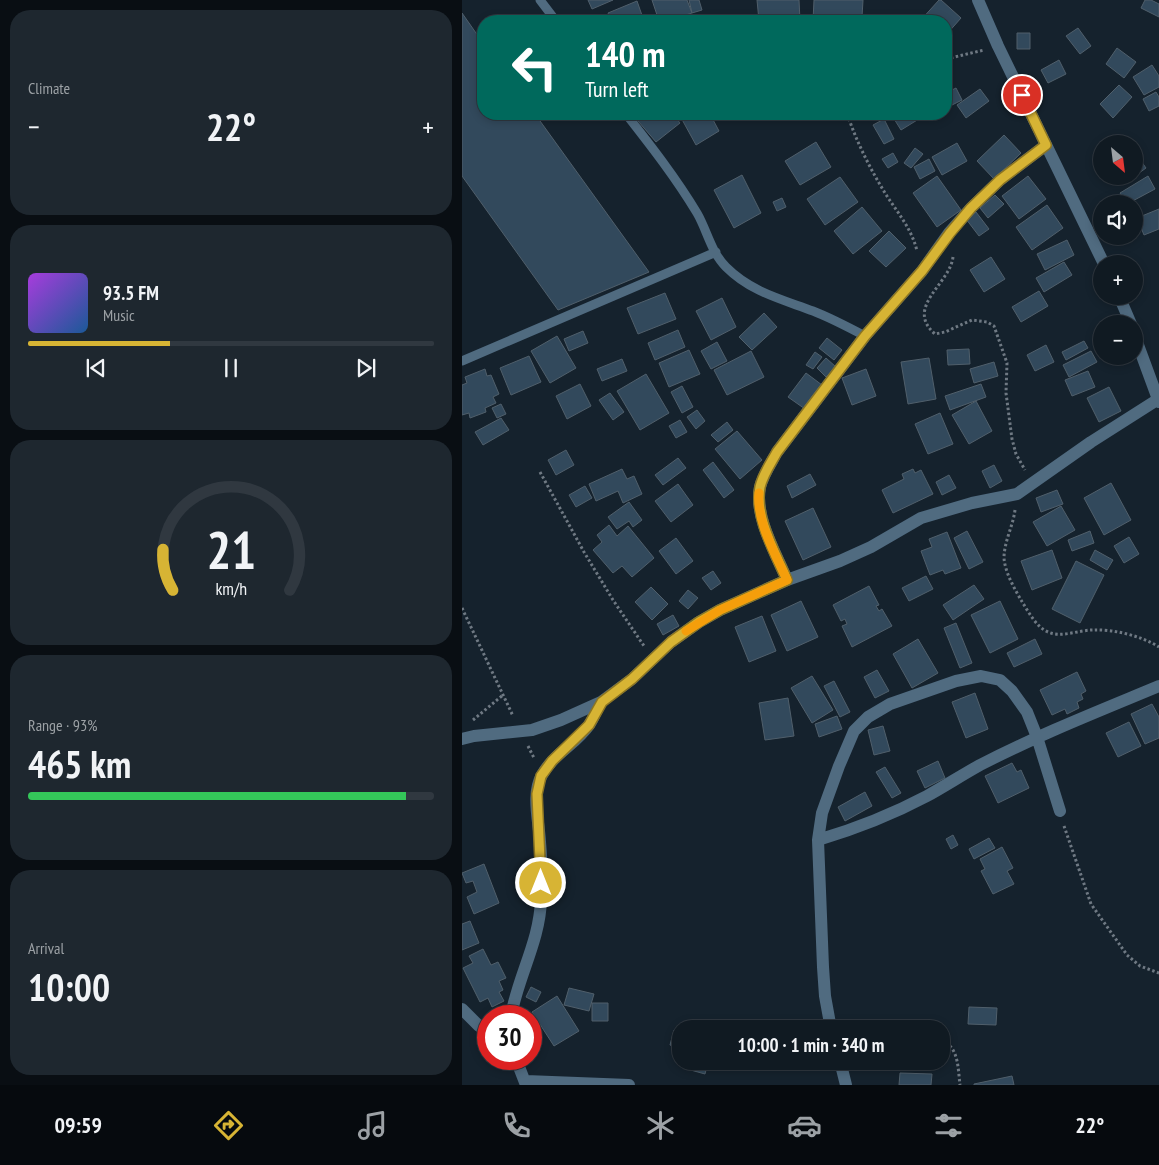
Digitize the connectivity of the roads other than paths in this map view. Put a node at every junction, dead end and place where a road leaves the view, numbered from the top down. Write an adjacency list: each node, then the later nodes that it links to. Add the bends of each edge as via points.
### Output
1 (540, 0): 3 (lane)
2 (978, 0): 5 (street)
3 (551, 15)
4 (631, 120): 6 (lane, via 677,181 698,214)
5 (1046, 145): 7 (street); 8 (street, via 1000,180 971,208)
6 (716, 252): 8 (lane, via 725,266 749,285 779,300 840,322); 10 (lane)
7 (1100, 255)
8 (865, 336): 12 (street, via 777,452 760,486 758,505 762,520)
9 (1143, 359): 11 (street)
10 (462, 361)
11 (1158, 401): 12 (street, via 1090,442 1017,494 921,518 871,547)
12 (787, 580): 14 (street, via 699,622)
13 (1158, 686): 15 (street)
14 (602, 702): 16 (street, via 561,720 521,731); 19 (street, via 589,725 541,776 537,794 542,864 538,929)
15 (1037, 737): 17 (street); 18 (street, via 891,813); 18 (street, via 1027,712 1000,680 981,676 956,681 890,704 868,716 854,731 822,813)
16 (462, 739)
17 (1060, 811)
18 (818, 840): 21 (street, via 823,967)
19 (513, 1005)
20 (462, 1009): 22 (street)
21 (830, 1020)
22 (477, 1024)
23 (521, 1070): 25 (street)
24 (842, 1070): 27 (street)
25 (526, 1083): 26 (street)
26 (629, 1085)
27 (846, 1085)

